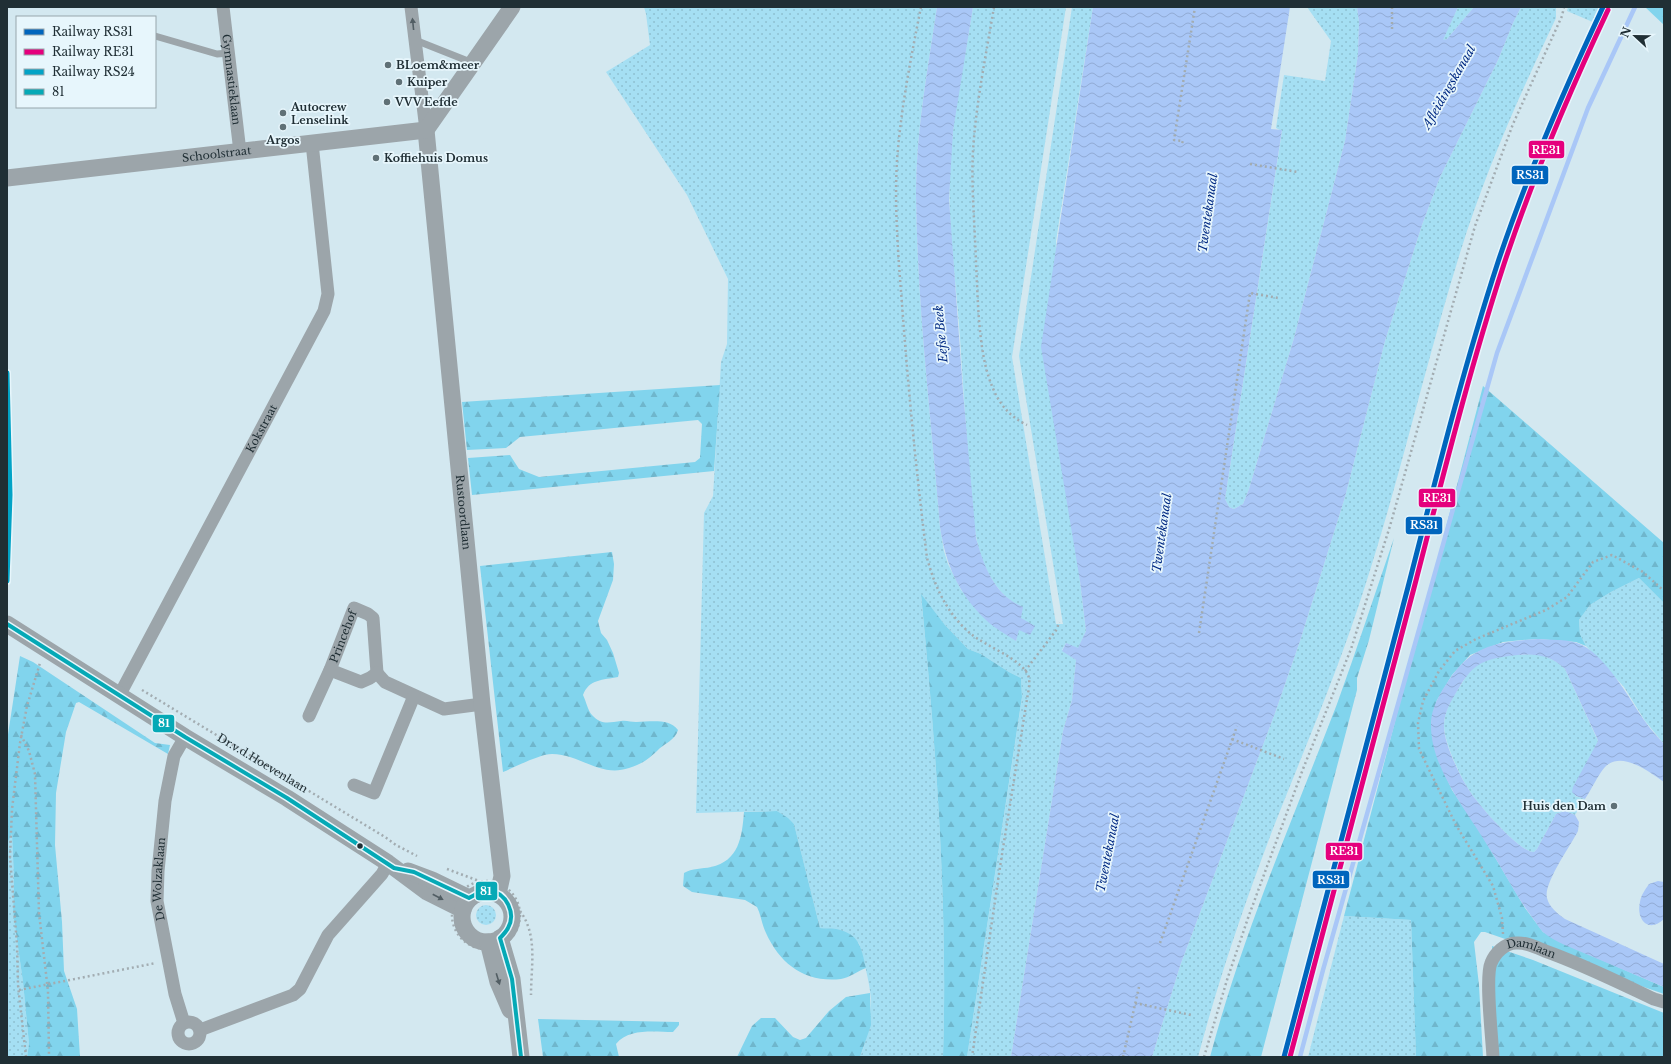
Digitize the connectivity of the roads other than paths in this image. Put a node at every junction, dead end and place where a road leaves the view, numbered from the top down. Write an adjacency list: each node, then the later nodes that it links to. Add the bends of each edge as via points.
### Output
1 (224, 7): 6 (street, Gymnastieklaan)
2 (412, 7): 5 (street, one-way to 2)
3 (512, 7): 7 (street)
4 (156, 36): 6 (lane, via 218,54)
5 (415, 40): 7 (lane); 8 (street)
6 (229, 53): 10 (street, Gymnastieklaan)
7 (473, 63): 8 (street)
8 (426, 130): 9 (street, Schoolstraat); 17 (street, Rustoordlaan)
9 (312, 143): 10 (street, Schoolstraat); 15 (street, Kokstraat, via 328,294 324,311)
10 (240, 152): 11 (street, Schoolstraat)
11 (7, 178)
12 (7, 624): 15 (street, Dr.v.d.Hoevenlaan)
13 (330, 670): 14 (street, Princehof, via 361,682); 14 (street, Princehof, via 354,608 373,618); 18 (street, Princehof)
14 (377, 673): 16 (street, via 386,682)
15 (119, 696): 19 (street, Dr.v.d.Hoevenlaan)
16 (414, 696): 17 (street, via 444,709); 20 (street, via 374,792)
17 (482, 704): 22 (street, Rustoordlaan, via 502,876)
18 (309, 716)
19 (185, 737): 21 (street, Dr.v.d.Hoevenlaan, via 287,798); 26 (street, De Wolzaklaan, via 174,756 163,813 157,901 175,994)
20 (354, 785)
21 (391, 865): 23 (street, Dr.v.d.Hoevenlaan, via 427,892); 27 (street, via 328,934 300,989 286,998)
22 (499, 889): 23 (street, via 483,892); 24 (street, via 509,905 512,917 509,929)
23 (461, 902): 24 (street, via 462,922 467,932 476,939)
24 (495, 944): 28 (street, via 512,979)
25 (1664, 1002): 29 (street, Damlaan, via 1533,946 1515,942 1502,948 1489,970)
26 (184, 1023): 27 (street, via 196,1023); 27 (street, De Wolzaklaan, via 178,1033 182,1042 192,1044 200,1037)
27 (200, 1030)
28 (521, 1057)
29 (1494, 1057)

